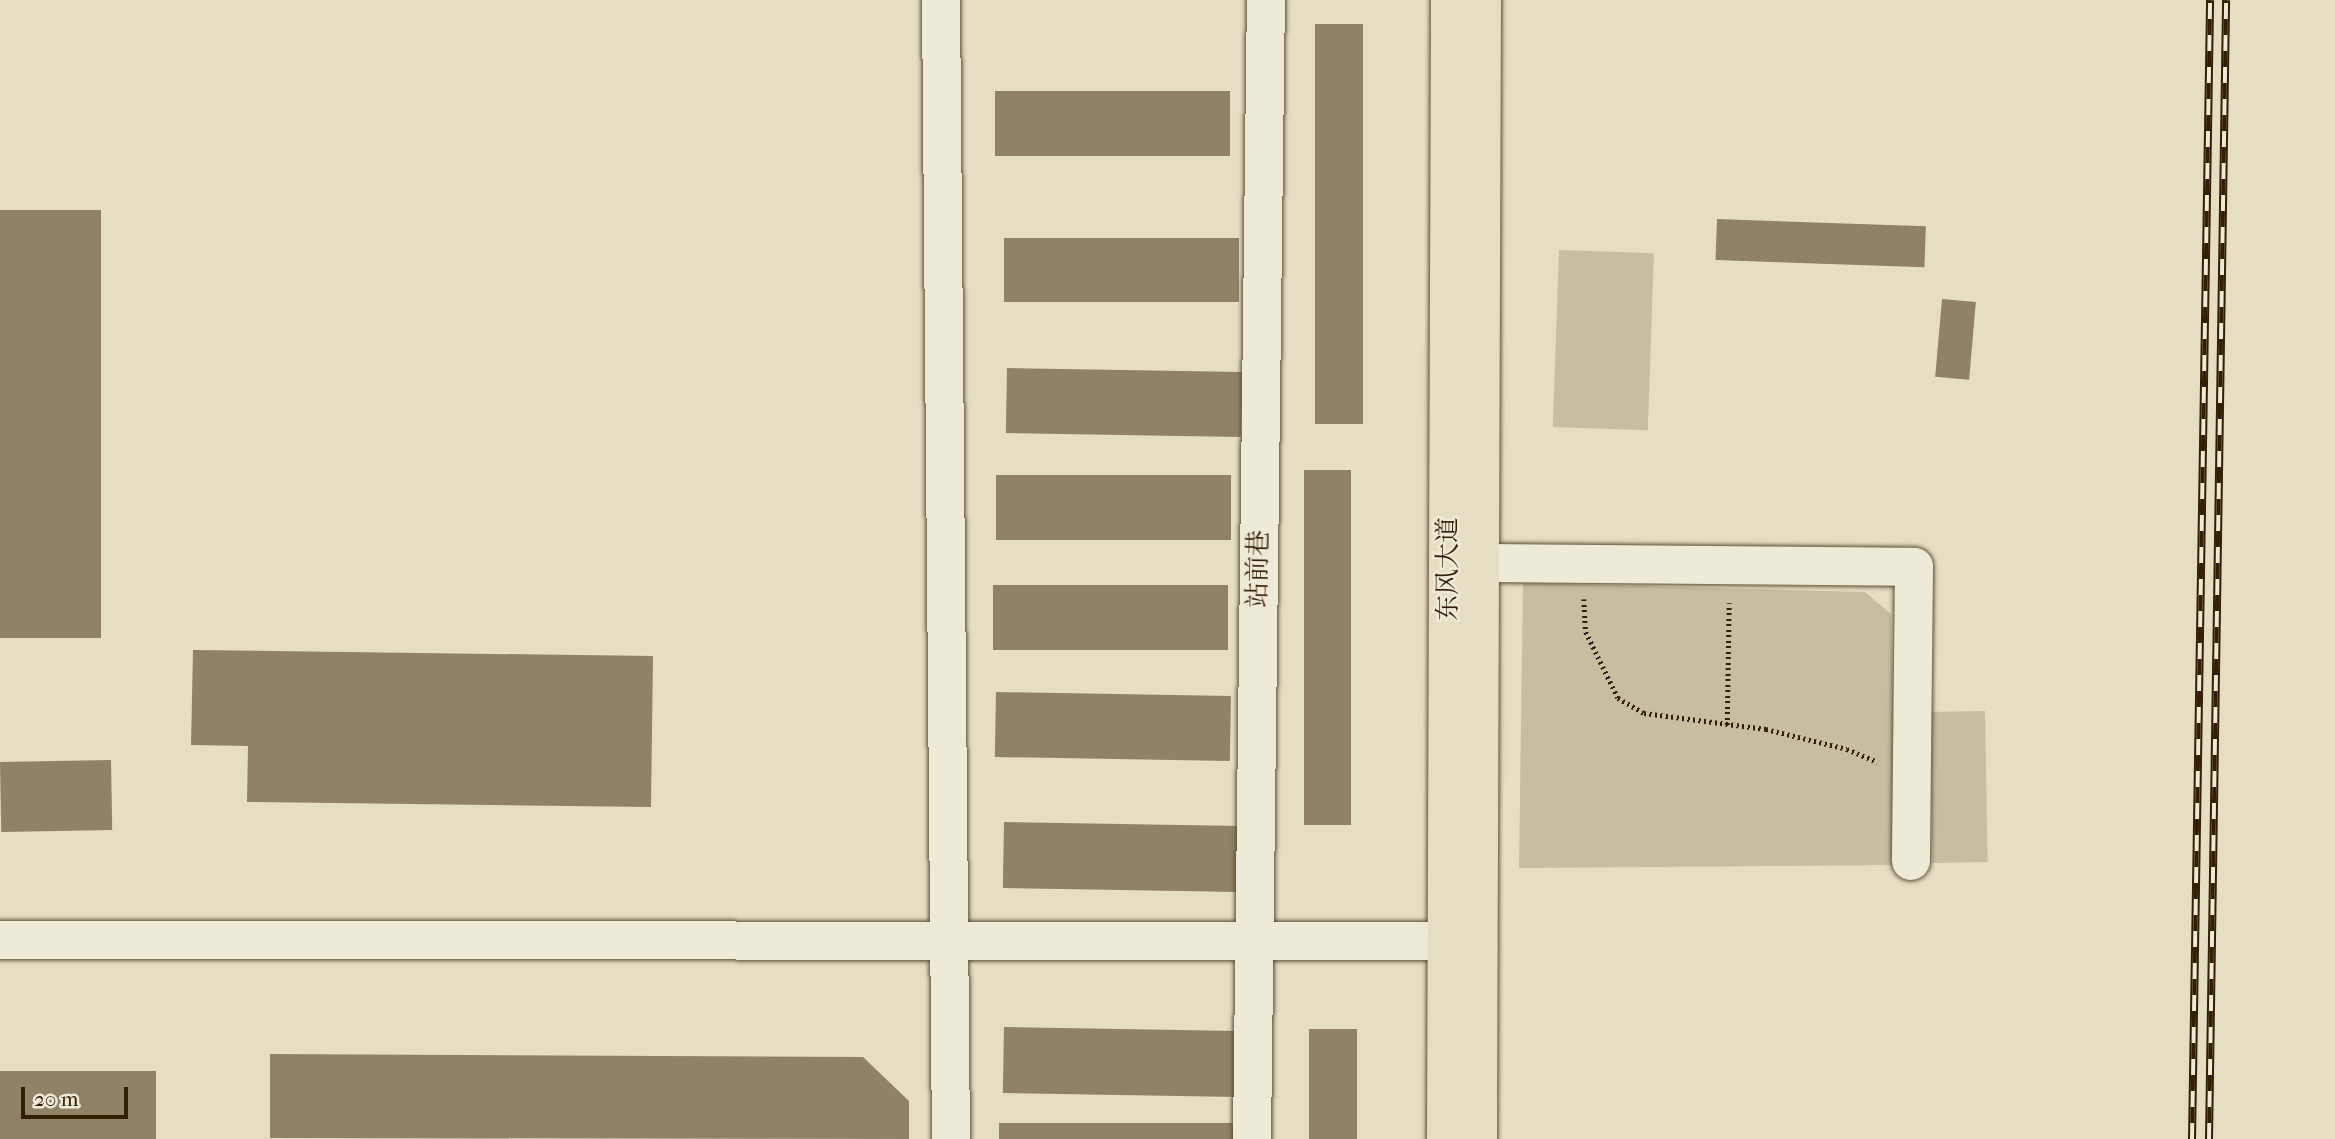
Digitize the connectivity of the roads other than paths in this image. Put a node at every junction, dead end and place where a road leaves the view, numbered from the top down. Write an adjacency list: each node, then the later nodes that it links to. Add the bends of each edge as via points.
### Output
1 (942, 0): 8 (street)
2 (1266, 0): 9 (street, 站前巷)
3 (1450, 0): 10 (main road, 东风大道)
4 (1482, 0): 5 (main road)
5 (1480, 563): 6 (street, via 1914,567); 10 (main road)
6 (1911, 860)
7 (0, 940): 8 (street)
8 (948, 940): 9 (street); 11 (street)
9 (1253, 941): 10 (street); 12 (street, 站前巷)
10 (1463, 944): 13 (main road, 东风大道); 14 (main road)
11 (951, 1139)
12 (1252, 1139)
13 (1446, 1139)
14 (1478, 1139)

